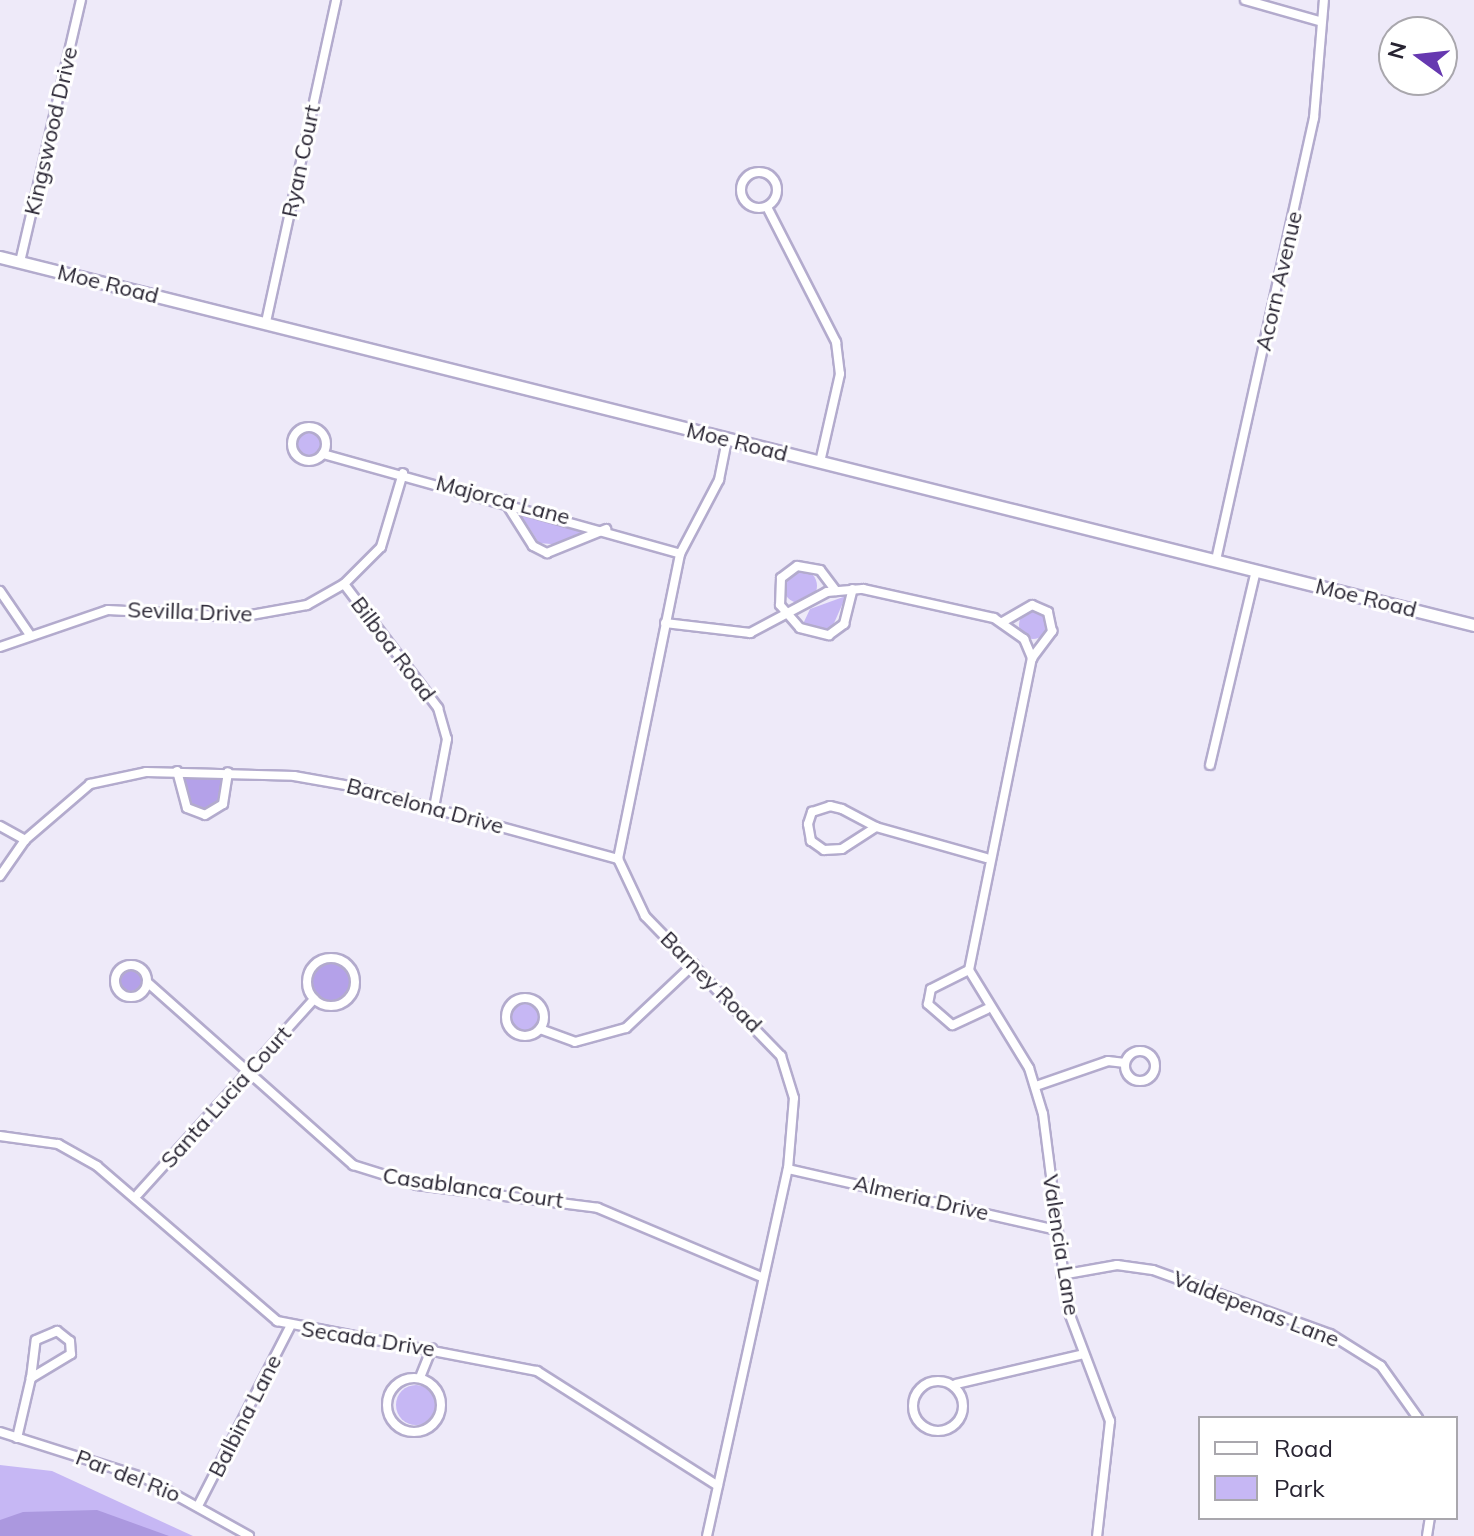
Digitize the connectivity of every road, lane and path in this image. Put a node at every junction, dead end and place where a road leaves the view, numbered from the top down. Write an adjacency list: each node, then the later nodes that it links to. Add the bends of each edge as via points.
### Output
1 (81, 0): 8 (street, Kingswood Drive)
2 (336, 0): 9 (street, Ryan Court)
3 (1245, 0): 5 (street)
4 (1324, 0): 5 (street, Acorn Avenue)
5 (1319, 21): 17 (street, Acorn Avenue, via 1314,118)
6 (767, 207): 6 (street, via 743,198 751,174 776,182); 12 (street, via 836,342 840,374)
7 (0, 257): 8 (street, Moe Road)
8 (20, 262): 9 (street, Moe Road)
9 (266, 322): 10 (street, Moe Road)
10 (727, 440): 12 (street, Moe Road); 16 (street, via 719,480)
11 (323, 454): 11 (street, Majorca Lane, via 299,458 295,434 320,429); 13 (street, Majorca Lane)
12 (820, 462): 17 (street, Moe Road)
13 (403, 473): 14 (street, Majorca Lane); 19 (street, Sevilla Drive, via 391,530)
14 (504, 500): 15 (street, Majorca Lane); 15 (street, via 533,546 547,553)
15 (606, 529): 16 (street, Majorca Lane)
16 (680, 554): 25 (street)
17 (1216, 560): 18 (street, Moe Road)
18 (1256, 571): 26 (street, Moe Road); 30 (street)
19 (344, 584): 27 (street, Sevilla Drive, via 279,615 126,608); 33 (street, Bilboa Road, via 438,708 447,739)
20 (853, 589): 22 (street); 23 (street, via 844,624 829,635 810,633); 24 (street)
21 (0, 591): 27 (street)
22 (836, 591): 23 (street); 23 (street, via 820,570 789,568 779,592)
23 (786, 616): 25 (street, via 750,633)
24 (1003, 622): 29 (street); 29 (street, via 1023,607 1048,612 1052,631)
25 (665, 623): 38 (street)
26 (1474, 625)
27 (30, 635): 28 (street, Sevilla Drive)
28 (0, 647)
29 (1032, 658): 37 (street)
30 (1210, 765)
31 (177, 771): 32 (street, Barcelona Drive); 32 (street, via 187,808 205,815 226,797); 36 (street, Barcelona Drive, via 90,784)
32 (228, 772): 33 (street, Barcelona Drive, via 322,781)
33 (434, 808): 38 (street, Barcelona Drive)
34 (0, 826): 36 (street)
35 (876, 827): 35 (street, via 823,806 812,812 808,831 818,847 832,851); 37 (street)
36 (25, 840): 39 (street, Barcelona Drive)
37 (986, 858): 41 (street)
38 (618, 859): 40 (street, Barney Road, via 645,916)
39 (0, 876)
40 (694, 964): 45 (street, via 626,1028 575,1042); 50 (street, Barney Road, via 781,1056 794,1098)
41 (969, 970): 44 (street, Valencia Lane); 44 (street, via 931,989 928,1004 952,1025)
42 (147, 982): 47 (street, Casablanca Court)
43 (314, 999): 43 (street, via 307,985 313,965 327,958 347,963 355,977 349,998 335,1006); 47 (street, Santa Lucia Court)
44 (987, 1009): 48 (street, Valencia Lane)
45 (540, 1029): 45 (street, via 526,1037 511,1031 509,1006 523,998 538,1004)
46 (1125, 1063): 48 (street, via 1108,1061)
47 (249, 1073): 51 (street, Santa Lucia Court); 54 (street, Casablanca Court, via 370,1173 598,1208)
48 (1036, 1086): 52 (street, Valencia Lane)
49 (0, 1136): 51 (street, Secada Drive, via 58,1144)
50 (788, 1169): 52 (street, Almeria Drive); 54 (street, Barney Road)
51 (138, 1194): 55 (street, Secada Drive, via 240,1297)
52 (1053, 1229): 53 (street, Valencia Lane)
53 (1061, 1275): 57 (street, Valencia Lane); 61 (street, Valdepenas Lane, via 1117,1265 1153,1270 1330,1334 1381,1366)
54 (761, 1277): 64 (street, Barney Road)
55 (290, 1327): 56 (street, Secada Drive); 65 (street, Balbina Lane)
56 (432, 1348): 58 (street); 64 (street, Secada Drive, via 548,1376)
57 (1084, 1354): 60 (street); 68 (street, Valencia Lane, via 1108,1411 1113,1444)
58 (421, 1375): 58 (street, via 403,1380 387,1409 395,1425 419,1433 434,1423 442,1405)
59 (31, 1378): 59 (street, via 67,1360 66,1335 48,1331 36,1340); 63 (street)
60 (956, 1384): 60 (street, via 919,1390 912,1409 919,1424 940,1431 955,1423 962,1408)
61 (1417, 1416)
62 (0, 1432): 63 (street, Par del Rio)
63 (17, 1438): 65 (street, Par del Rio, via 127,1472)
64 (718, 1486): 67 (street, Barney Road)
65 (199, 1504): 66 (street, Par del Rio)
66 (249, 1536)
67 (707, 1536)
68 (1097, 1536)

